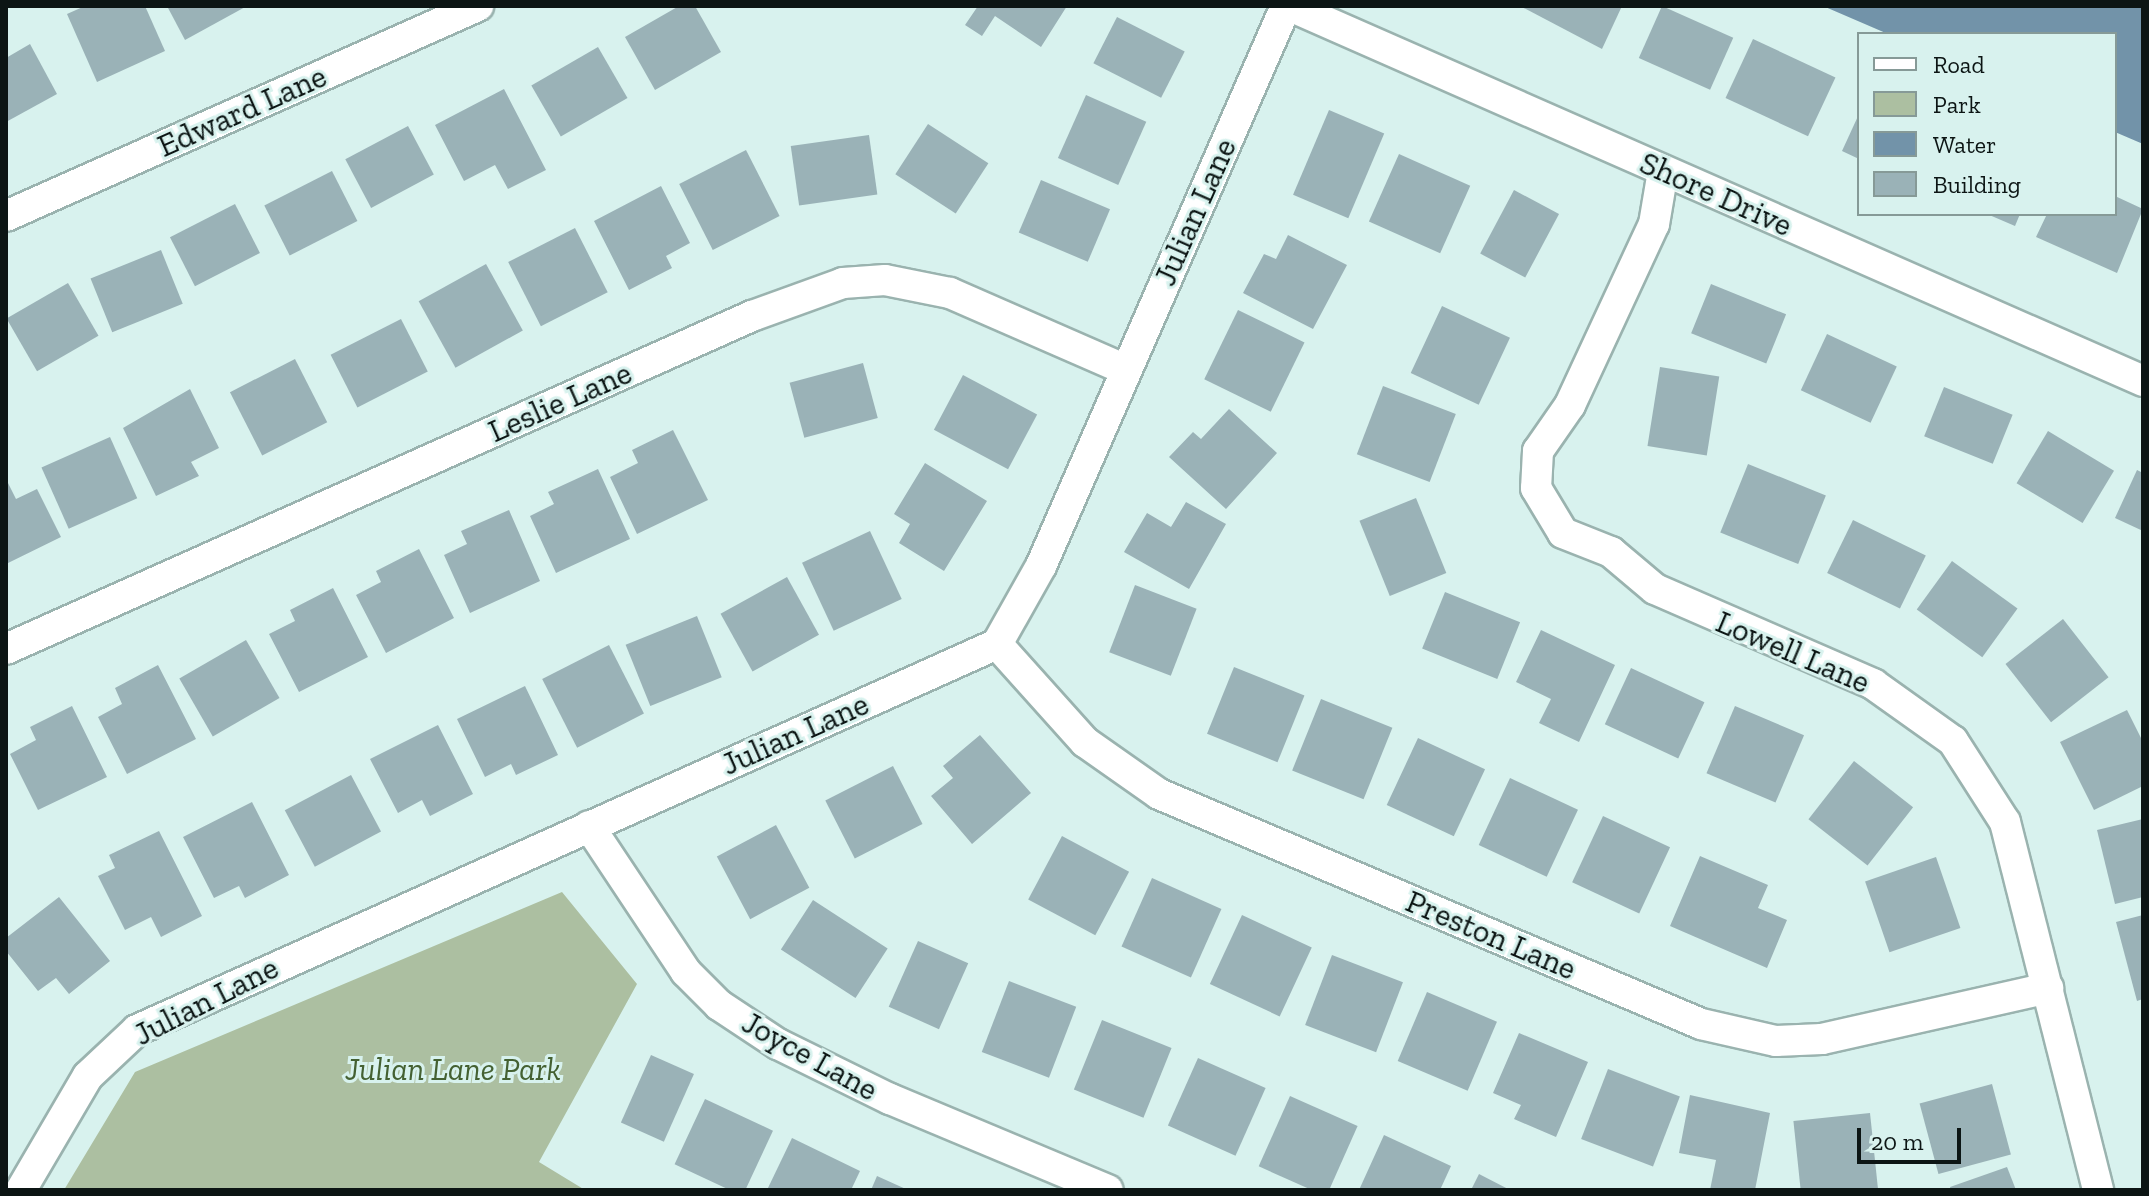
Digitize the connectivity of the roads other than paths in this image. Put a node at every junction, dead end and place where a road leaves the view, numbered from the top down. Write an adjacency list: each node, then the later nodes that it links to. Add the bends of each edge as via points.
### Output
1 (478, 6): 4 (street, Edward Lane)
2 (1288, 6): 3 (street, Shore Drive); 5 (street, Julian Lane)
3 (1663, 171): 6 (street, Shore Drive); 10 (street, Lowell Lane, via 1654,224 1570,405 1538,451 1542,500 1563,533 1611,552 1655,589 1873,684 1953,741 2005,822)
4 (6, 216)
5 (1126, 370): 7 (street, Julian Lane, via 1041,566); 8 (street, Leslie Lane, via 950,293 885,280 843,283 752,316)
6 (2143, 381)
7 (997, 644): 9 (street, Julian Lane); 10 (street, Preston Lane, via 1085,742 1159,794 1701,1024 1776,1041 1822,1039)
8 (6, 649)
9 (589, 826): 11 (street, Julian Lane, via 137,1030 88,1076); 12 (street, Joyce Lane, via 686,972 719,1005 778,1044 890,1099)
10 (2048, 988): 13 (street, Lowell Lane)
11 (21, 1190)
12 (1108, 1190)
13 (2098, 1190)

